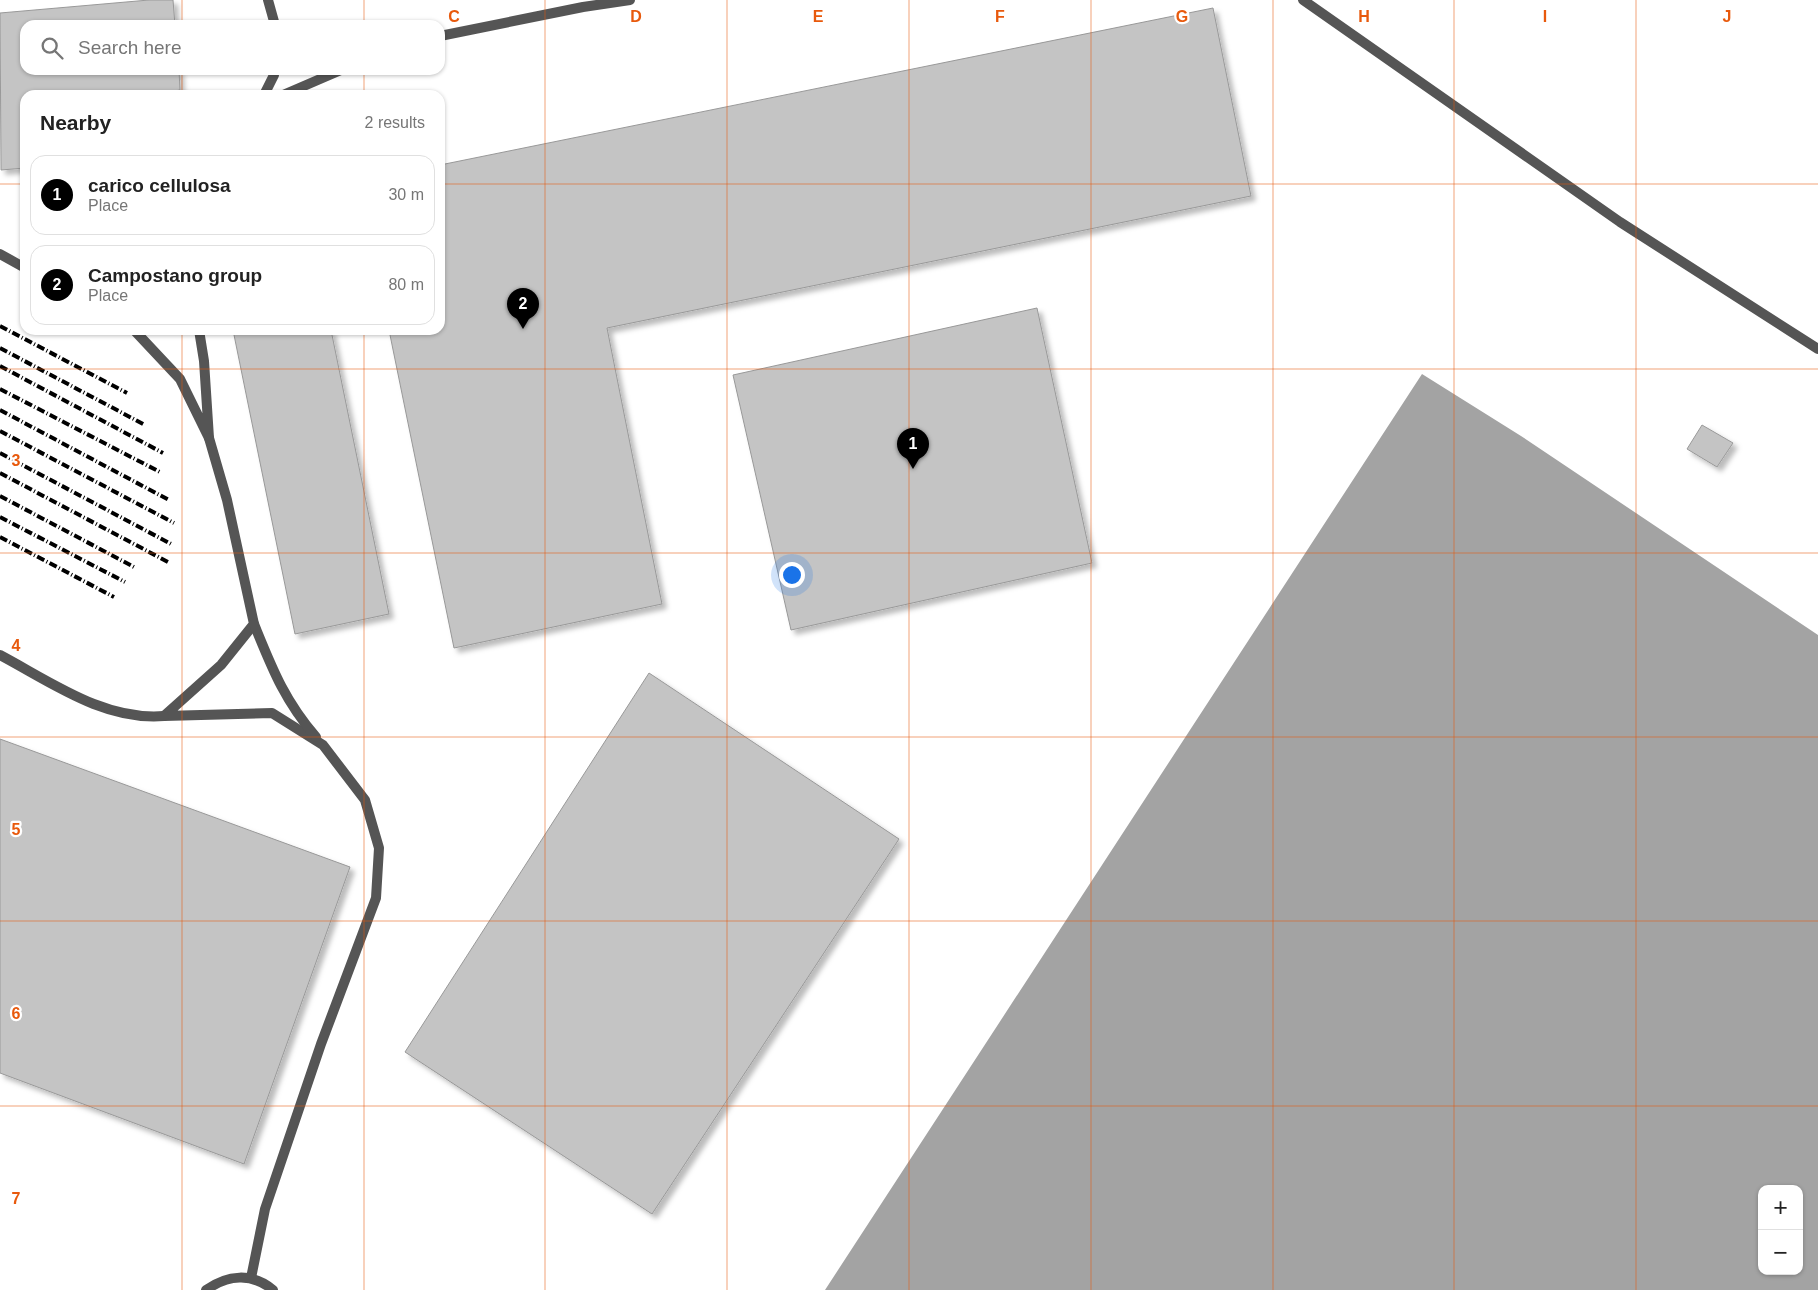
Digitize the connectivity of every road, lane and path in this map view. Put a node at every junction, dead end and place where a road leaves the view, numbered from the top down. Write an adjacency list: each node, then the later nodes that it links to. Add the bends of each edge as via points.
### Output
1 (268, 0): 4 (lane)
2 (630, 0): 5 (lane)
3 (1303, 0): 14 (lane, via 1620,222)
4 (274, 20)
5 (445, 35)
6 (272, 75): 8 (lane)
7 (329, 75): 9 (lane)
8 (266, 90)
9 (295, 90)
10 (0, 254): 11 (lane)
11 (20, 265)
12 (139, 335): 15 (lane, via 180,379)
13 (200, 335): 15 (lane)
14 (1818, 349)
15 (209, 438): 16 (lane, via 227,500)
16 (254, 624): 18 (lane, via 221,665); 19 (lane, via 280,688 297,715)
17 (0, 656): 18 (lane, via 102,709 142,718)
18 (164, 716): 19 (lane, via 272,713)
19 (323, 745): 20 (lane, via 365,800 379,848 376,898 321,1044 265,1209)
20 (251, 1278): 21 (lane, via 234,1277 218,1281); 22 (lane)
21 (206, 1290)
22 (273, 1290)

